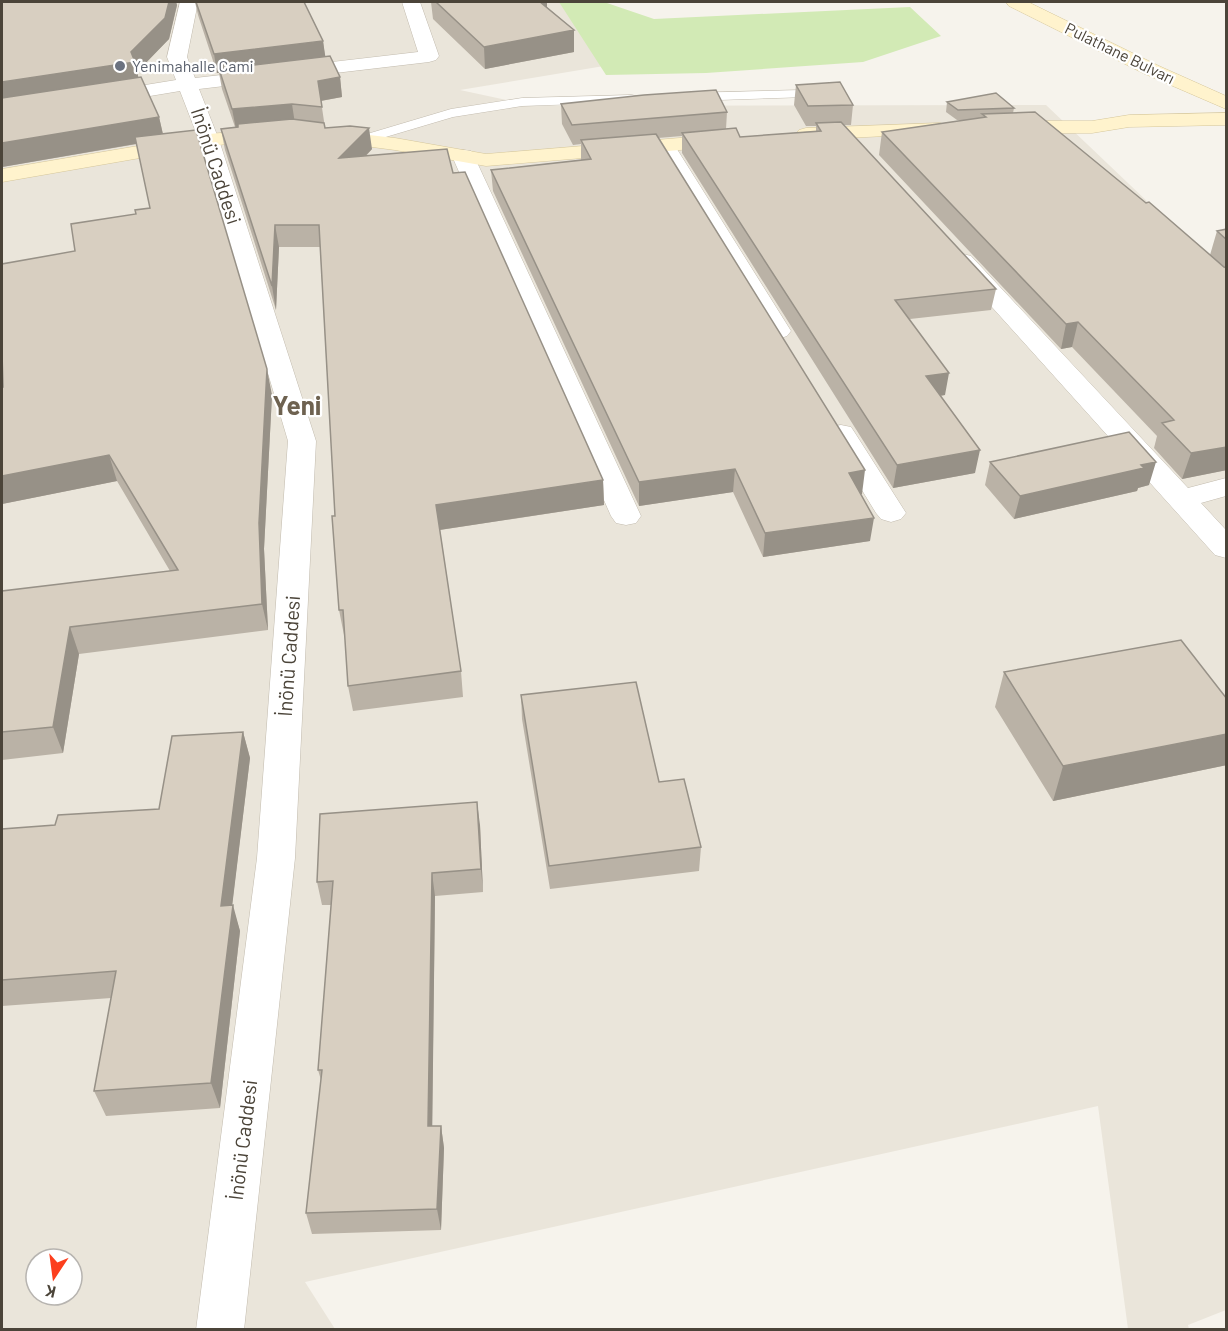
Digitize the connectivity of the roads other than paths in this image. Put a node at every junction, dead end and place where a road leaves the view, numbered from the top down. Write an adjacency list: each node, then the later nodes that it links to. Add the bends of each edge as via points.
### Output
1 (189, 2): 4 (street, İnönü Caddesi, via 177,57)
2 (411, 2): 4 (street, via 429,56)
3 (1015, 2): 9 (street, Pulathane Bulvarı)
4 (188, 86): 8 (street); 19 (street, İnönü Caddesi)
5 (803, 94): 7 (lane)
6 (651, 98): 20 (lane, via 522,102 451,113)
7 (674, 98)
8 (81, 102)
9 (1227, 103)
10 (1227, 119): 11 (street, via 1092,127)
11 (1050, 125): 12 (street); 22 (street)
12 (987, 127)
13 (963, 128): 14 (street)
14 (844, 132): 17 (street); 24 (street)
15 (284, 133): 19 (street)
16 (306, 134): 20 (street)
17 (786, 135)
18 (753, 138): 21 (street)
19 (209, 140): 25 (street); 34 (street, İnönü Caddesi, via 302,441 276,858)
20 (362, 140): 23 (street)
21 (664, 146): 23 (street, via 486,160); 27 (street)
22 (1077, 149)
23 (463, 156): 32 (street)
24 (869, 158)
25 (2, 176)
26 (949, 246): 30 (street)
27 (790, 350)
28 (828, 411): 31 (street)
29 (1227, 487): 30 (street)
30 (1182, 500): 33 (street)
31 (891, 513)
32 (626, 516)
33 (1227, 548)
34 (220, 1329)

